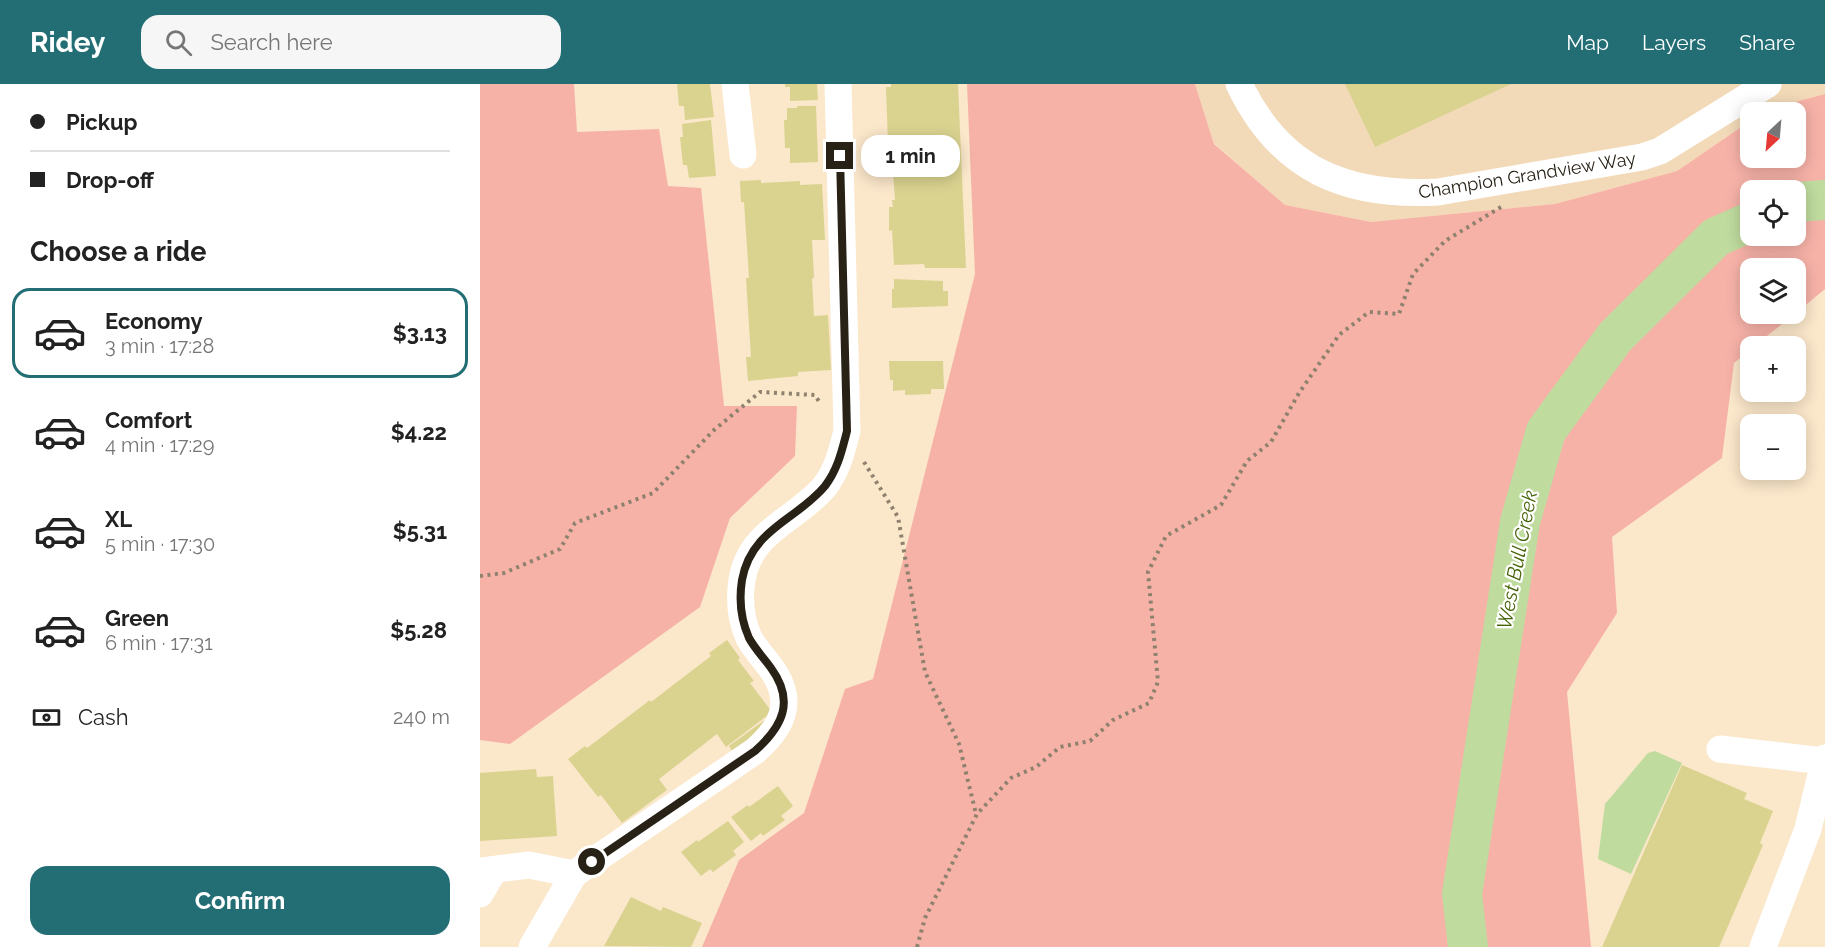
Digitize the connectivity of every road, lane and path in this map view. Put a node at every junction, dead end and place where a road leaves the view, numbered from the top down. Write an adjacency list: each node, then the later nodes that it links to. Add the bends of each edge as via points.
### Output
1 (735, 84): 5 (street)
2 (838, 84): 8 (street, via 848,419)
3 (1239, 84): 4 (street, Champion Grandview Way, via 1266,129 1304,164 1352,186 1407,194 1642,157 1660,151)
4 (1768, 84)
5 (743, 155)
6 (1509, 202): 12 (path, via 1445,241 1413,274 1399,314 1369,312 1339,335 1271,442 1247,461 1221,505 1166,536 1148,572 1158,682 1149,703 1113,720 1090,741 1060,747 1036,767 1011,778)
7 (821, 404): 9 (path, via 815,395 760,392 714,430 653,493 575,523 560,549 504,573)
8 (845, 437): 12 (path, via 898,517 925,672 959,744); 14 (street, via 840,458 825,486 761,540 742,579 744,625 784,695 774,731 755,751)
9 (480, 576)
10 (1720, 749): 11 (street)
11 (1825, 759): 18 (street, via 1808,829)
12 (977, 814): 17 (path, via 925,918)
13 (487, 871): 14 (street, via 529,865); 15 (street)
14 (574, 874): 16 (street)
15 (480, 894)
16 (532, 947)
17 (917, 947)
18 (1763, 947)

